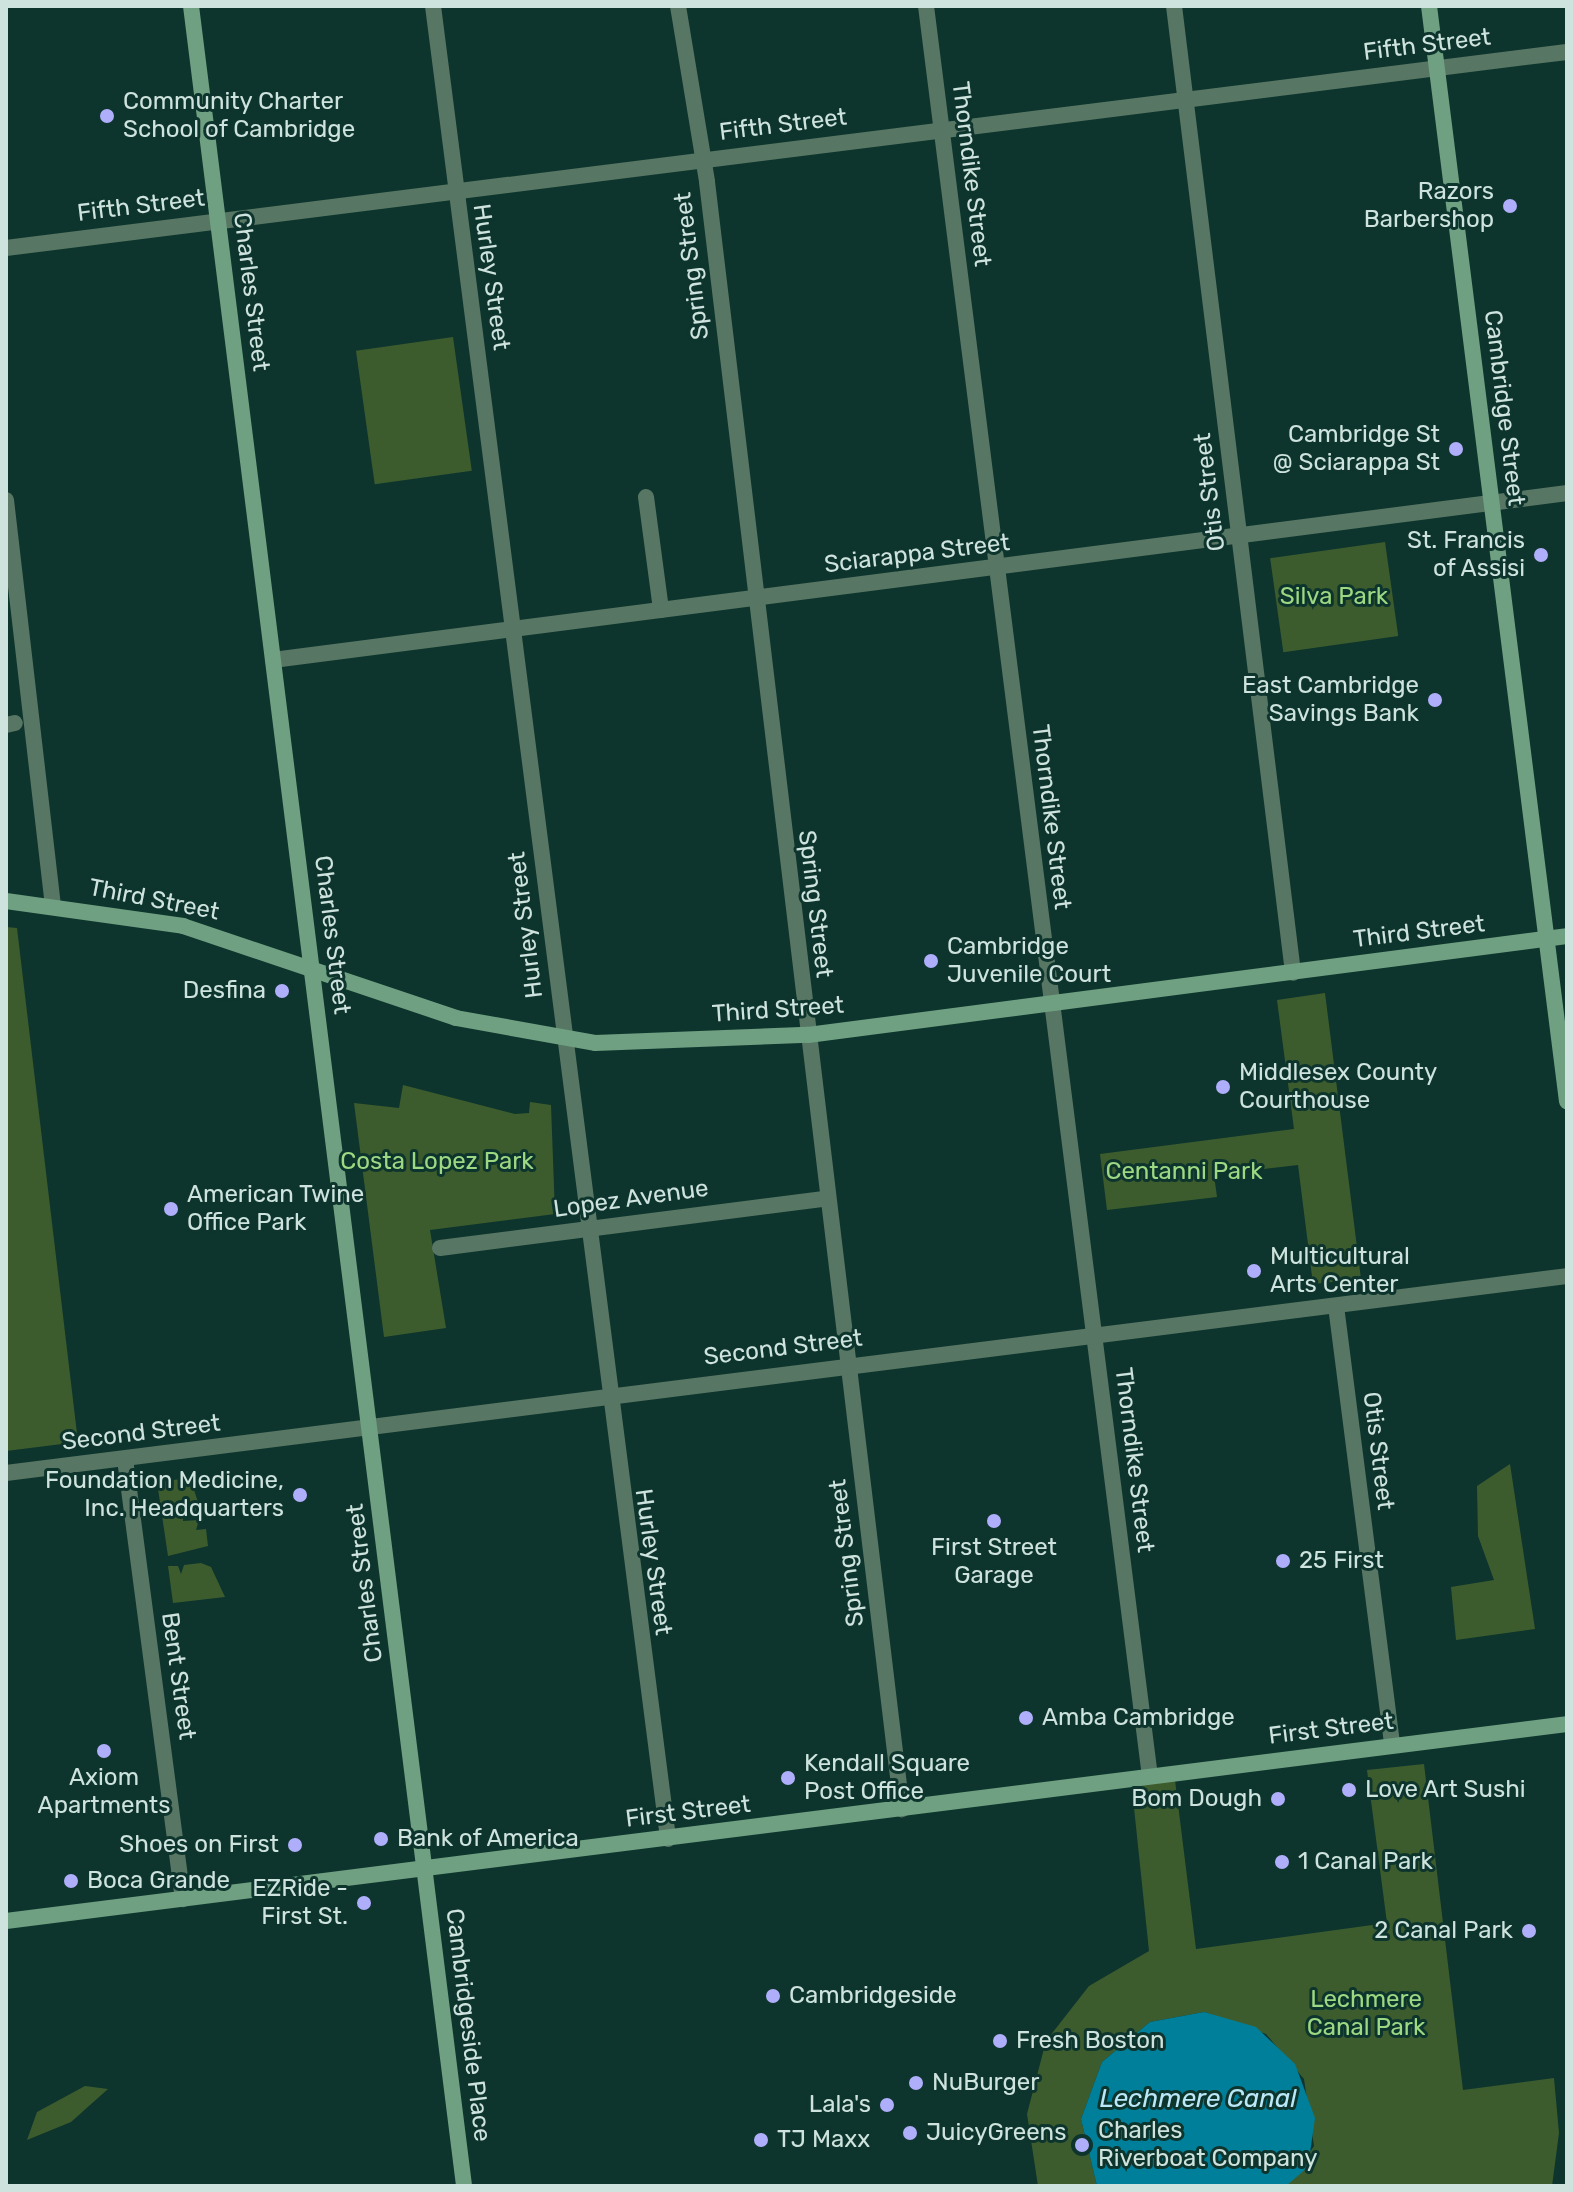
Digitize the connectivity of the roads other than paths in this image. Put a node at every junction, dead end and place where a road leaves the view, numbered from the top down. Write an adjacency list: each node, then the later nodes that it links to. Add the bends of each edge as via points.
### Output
1 (191, 6): 13 (street, Charles Street)
2 (433, 6): 12 (street, Hurley Street)
3 (678, 6): 11 (street, Spring Street)
4 (926, 6): 10 (street, Thorndike Street)
5 (1174, 6): 9 (street, Otis Street)
6 (1429, 6): 8 (street, Cambridge Street)
7 (1567, 52): 8 (street, Fifth Street)
8 (1437, 67): 9 (street, Fifth Street); 18 (street, Cambridge Street)
9 (1185, 99): 10 (street, Fifth Street); 19 (street, Otis Street)
10 (942, 130): 11 (street, Fifth Street); 20 (street, Thorndike Street)
11 (703, 160): 12 (street, Fifth Street); 21 (street, Spring Street)
12 (455, 192): 13 (street, Fifth Street); 23 (street, Hurley Street)
13 (218, 221): 14 (street, Fifth Street); 24 (street, Charles Street)
14 (6, 248)
15 (1567, 493): 18 (street, Sciarappa Street)
16 (646, 497): 22 (street)
17 (6, 500): 26 (street)
18 (1492, 502): 19 (street, Sciarappa Street); 28 (street, Cambridge Street)
19 (1240, 535): 20 (street, Sciarappa Street); 29 (street, Otis Street)
20 (996, 568): 21 (street, Sciarappa Street); 31 (street, Thorndike Street)
21 (753, 599): 22 (street, Sciarappa Street); 32 (street, Spring Street)
22 (661, 610): 23 (street, Sciarappa Street)
23 (514, 630): 24 (street, Sciarappa Street); 33 (street, Hurley Street)
24 (273, 660): 30 (street, Charles Street)
25 (6, 901): 26 (street, Third Street)
26 (53, 906): 30 (street, Third Street, via 193,928)
27 (1567, 936): 28 (street, Third Street)
28 (1547, 939): 29 (street, Third Street); 34 (street, Cambridge Street)
29 (1293, 973): 31 (street, Third Street)
30 (312, 974): 33 (street, Third Street, via 456,1018); 43 (street, Charles Street)
31 (1051, 1003): 32 (street, Third Street); 40 (street, Thorndike Street)
32 (808, 1035): 33 (street, Third Street, via 595,1043); 35 (street, Spring Street)
33 (563, 1037): 36 (street, Hurley Street)
34 (1567, 1101)
35 (828, 1198): 36 (street, Lopez Avenue); 41 (street, Spring Street)
36 (589, 1229): 37 (street, Lopez Avenue); 42 (street, Hurley Street)
37 (440, 1248)
38 (1567, 1276): 39 (street, Second Street)
39 (1336, 1306): 40 (street, Second Street); 47 (street, Otis Street)
40 (1094, 1336): 41 (street, Second Street); 48 (street, Thorndike Street)
41 (848, 1364): 42 (street, Second Street); 49 (street, Spring Street)
42 (606, 1395): 43 (street, Second Street); 50 (street, Hurley Street)
43 (370, 1429): 44 (street, Second Street); 51 (street, Charles Street)
44 (125, 1459): 45 (street, Second Street); 52 (street, Bent Street)
45 (6, 1473)
46 (1567, 1724): 47 (street, First Street)
47 (1392, 1745): 48 (street, First Street)
48 (1150, 1776): 49 (street, First Street)
49 (902, 1809): 50 (street, First Street)
50 (668, 1839): 51 (street, First Street)
51 (425, 1869): 52 (street, First Street); 54 (street, Cambridgeside Place)
52 (183, 1899): 53 (street, First Street)
53 (6, 1921)
54 (464, 2186)

